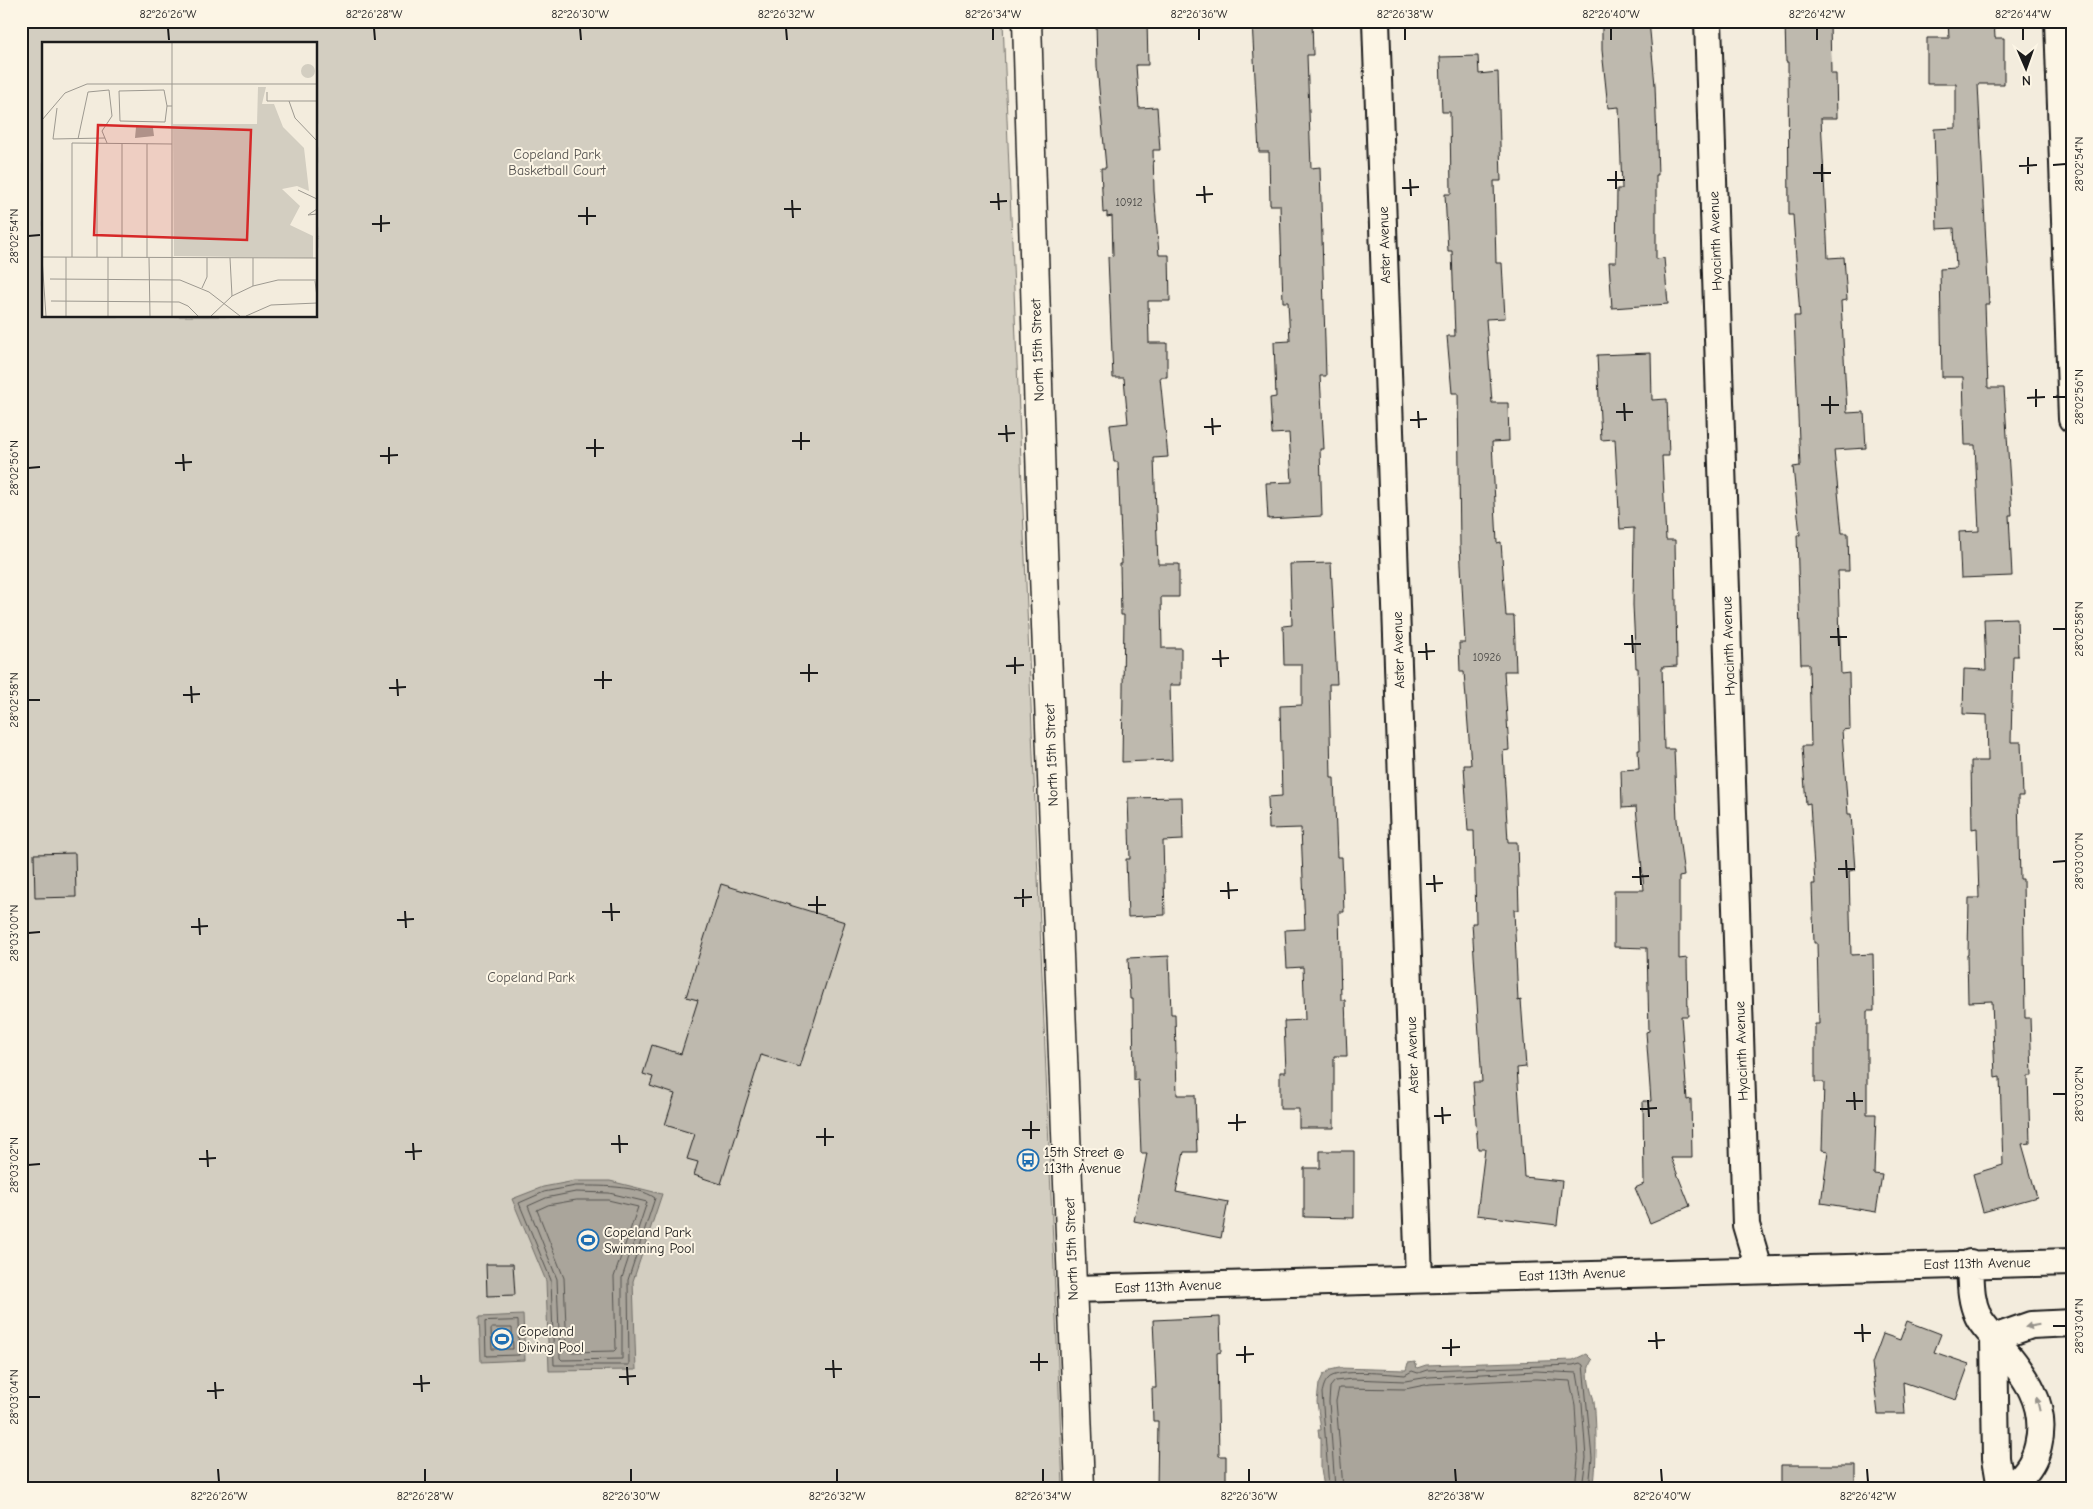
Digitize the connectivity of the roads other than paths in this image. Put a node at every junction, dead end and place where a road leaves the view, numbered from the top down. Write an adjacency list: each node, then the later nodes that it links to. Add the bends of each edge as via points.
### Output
1 (1027, 21): 10 (street, North 15th Street, via 1042,540)
2 (1376, 21): 9 (street, Aster Avenue)
3 (1708, 21): 8 (street, Hyacinth Avenue, via 1746,1225)
4 (2058, 21): 5 (street)
5 (2072, 419)
6 (2072, 1262): 7 (street, East 113th Avenue)
7 (1970, 1263): 8 (street, East 113th Avenue); 12 (street, via 1978,1318)
8 (1759, 1269): 9 (street, East 113th Avenue)
9 (1419, 1279): 10 (street, East 113th Avenue)
10 (1073, 1289): 13 (street, North 15th Street)
11 (2072, 1323): 12 (street, one-way to 12, via 2031,1325)
12 (1994, 1338): 14 (street, via 1996,1458); 15 (street, one-way to 12, via 2031,1465 2039,1442 2039,1403 2029,1382)
13 (1080, 1488)
14 (2001, 1488)
15 (2007, 1488)

